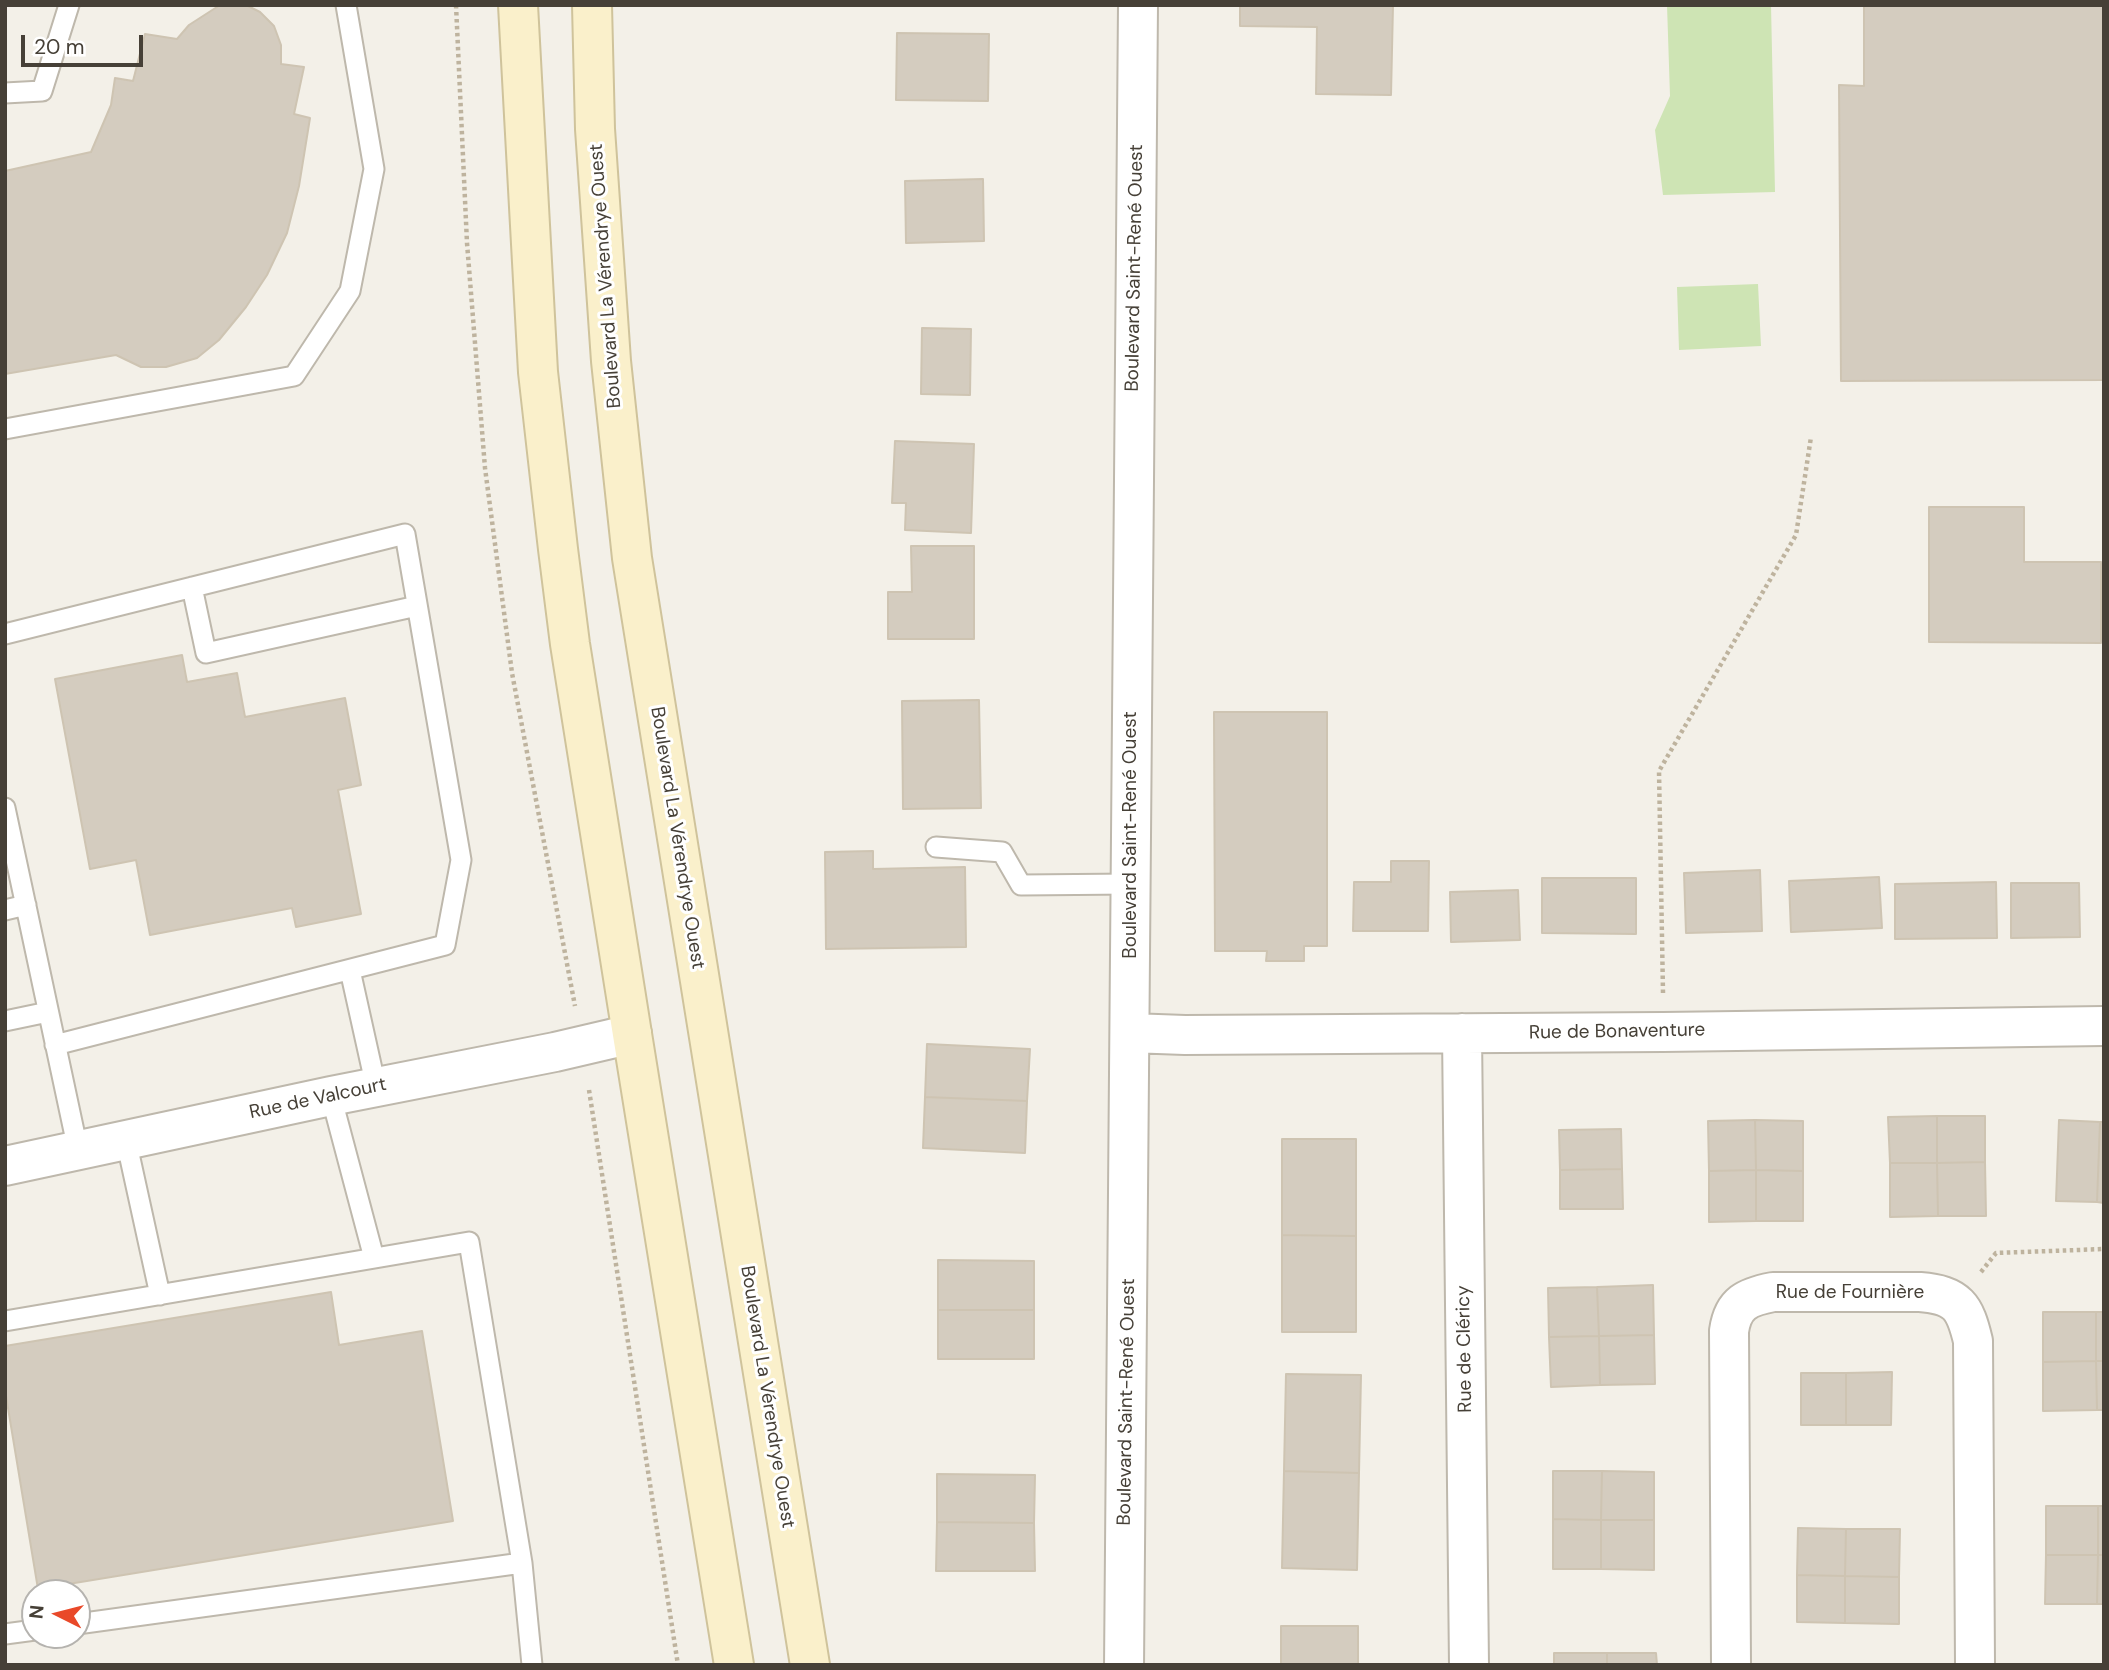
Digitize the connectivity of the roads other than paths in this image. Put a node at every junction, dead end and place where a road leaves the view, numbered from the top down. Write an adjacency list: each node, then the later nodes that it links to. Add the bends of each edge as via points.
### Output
1 (69, 5): 6 (lane, via 41,92)
2 (346, 5): 7 (lane, via 374,169 350,291 294,376)
3 (518, 5): 22 (main road, via 546,461)
4 (592, 5): 36 (main road, Boulevard La Vérendrye Ouest, via 607,311 632,558)
5 (1138, 5): 13 (street, Boulevard Saint-René Ouest)
6 (5, 93)
7 (5, 429)
8 (192, 587): 9 (lane, via 206,653); 9 (lane, via 405,534); 10 (lane)
9 (417, 606): 16 (lane, via 461,860 452,909 445,945)
10 (5, 634)
11 (5, 808): 14 (lane)
12 (936, 847): 13 (lane, via 1002,852 1021,885)
13 (1131, 884): 20 (street, Boulevard Saint-René Ouest)
14 (26, 905): 15 (lane); 17 (lane)
15 (5, 910)
16 (350, 970): 23 (lane); 24 (lane)
17 (48, 1012): 18 (lane); 23 (lane)
18 (5, 1021)
19 (2104, 1026): 21 (street, Rue de Bonaventure)
20 (1130, 1033): 21 (street, Rue de Bonaventure); 37 (street, Boulevard Saint-René Ouest)
21 (1462, 1033): 38 (street, Rue de Cléricy)
22 (632, 1034): 24 (street, Rue de Valcourt); 35 (main road)
23 (55, 1045): 27 (lane)
24 (376, 1087): 25 (street, Rue de Valcourt)
25 (331, 1096): 26 (street, Rue de Valcourt); 29 (lane)
26 (126, 1140): 27 (street, Rue de Valcourt); 30 (lane)
27 (78, 1150): 28 (street, Rue de Valcourt)
28 (5, 1166)
29 (374, 1258): 30 (lane); 32 (lane, via 469,1242)
30 (160, 1295): 31 (lane)
31 (5, 1321)
32 (522, 1563): 33 (lane); 34 (lane)
33 (91, 1622)
34 (531, 1665)
35 (734, 1665)
36 (810, 1665)
37 (1124, 1665)
38 (1469, 1665)
39 (1731, 1665): 40 (street, Rue de Fournière, via 1729,1331 1731,1316 1741,1303 1773,1292 1940,1294 1957,1302 1968,1318 1973,1341)
40 (1975, 1665)

